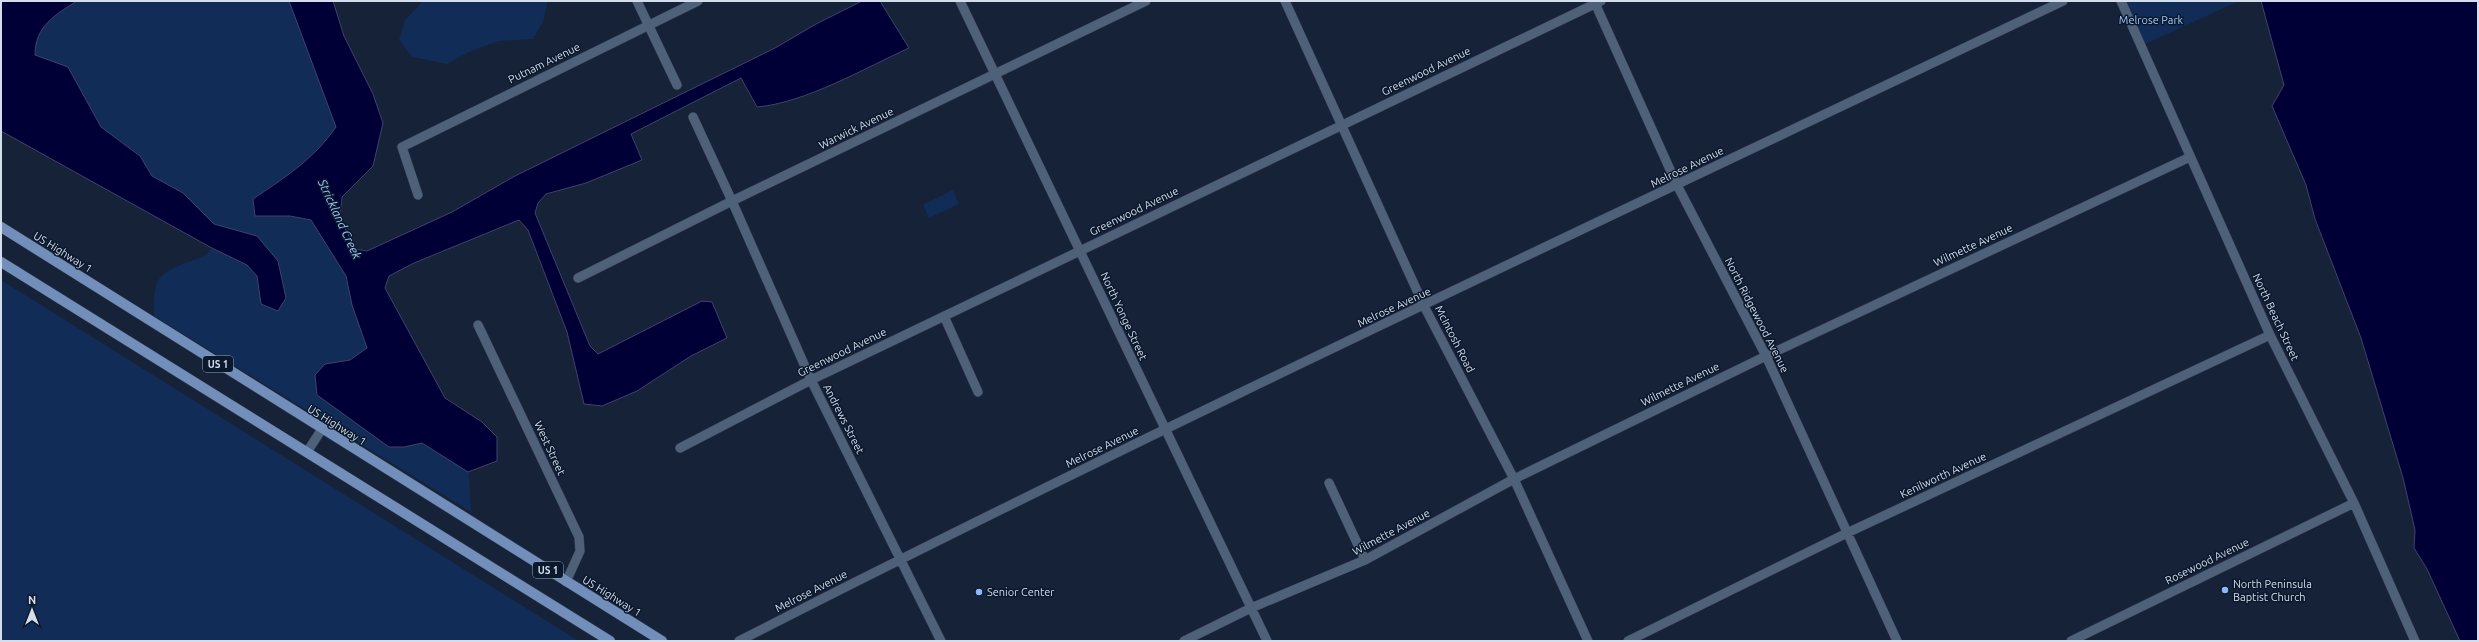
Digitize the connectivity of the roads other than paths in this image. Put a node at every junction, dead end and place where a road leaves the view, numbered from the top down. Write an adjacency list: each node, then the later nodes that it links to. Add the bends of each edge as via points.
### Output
1 (637, 1): 9 (street)
2 (698, 1): 9 (street, Putnam Avenue)
3 (960, 1): 10 (street, North Yonge Street)
4 (1146, 1): 10 (street, Warwick Avenue)
5 (1285, 1): 13 (street, McIntosh Road)
6 (2063, 1): 15 (street, Melrose Avenue)
7 (2121, 1): 14 (street, North Beach Street)
8 (1597, 2): 13 (street, Greenwood Avenue); 15 (street, North Ridgewood Avenue)
9 (649, 25): 11 (street); 16 (street, Putnam Avenue, via 402,147)
10 (995, 74): 17 (street, Warwick Avenue); 19 (street, North Yonge Street)
11 (677, 85)
12 (693, 117): 17 (street, Andrews Street)
13 (1342, 125): 19 (street, Greenwood Avenue); 22 (street, McIntosh Road)
14 (2190, 157): 25 (street, North Beach Street); 26 (street, Wilmette Avenue)
15 (1677, 185): 22 (street, Melrose Avenue); 26 (street, North Ridgewood Avenue)
16 (418, 195)
17 (732, 201): 21 (street, Warwick Avenue); 27 (street, Andrews Street)
18 (1, 227): 29 (main road, US Highway 1 / US 1)
19 (1079, 251): 23 (street, Greenwood Avenue); 30 (street, North Yonge Street)
20 (1, 262): 32 (main road, US 1)
21 (578, 278)
22 (1424, 306): 30 (street, Melrose Avenue); 33 (street, McIntosh Road)
23 (944, 316): 27 (street, Greenwood Avenue); 28 (street)
24 (478, 325): 39 (street, West Street, via 579,537 580,551)
25 (2270, 335): 35 (street, North Beach Street); 36 (street, Kenilworth Avenue)
26 (1766, 356): 33 (street, Wilmette Avenue); 36 (street, North Ridgewood Avenue)
27 (811, 380): 31 (street, Greenwood Avenue); 37 (street, Andrews Street)
28 (978, 392)
29 (322, 429): 32 (street); 39 (main road, US Highway 1 / US 1)
30 (1164, 430): 37 (street, Melrose Avenue); 40 (street, North Yonge Street)
31 (680, 448)
32 (306, 452): 41 (main road, US 1)
33 (1514, 479): 38 (street, Wilmette Avenue); 47 (street, McIntosh Road)
34 (1329, 483): 38 (street)
35 (2354, 503): 50 (street, Rosewood Avenue); 51 (street, North Beach Street)
36 (1847, 533): 48 (street, Kenilworth Avenue); 49 (street, North Ridgewood Avenue)
37 (901, 558): 43 (street, Melrose Avenue); 44 (street, Andrews Street)
38 (1365, 560): 40 (street, Wilmette Avenue)
39 (566, 582): 42 (main road, US Highway 1 / US 1)
40 (1251, 608): 45 (street, Wilmette Avenue); 46 (street, North Yonge Street)
41 (610, 641)
42 (662, 641)
43 (739, 641)
44 (941, 641)
45 (1184, 641)
46 (1266, 641)
47 (1588, 641)
48 (1628, 641)
49 (1897, 641)
50 (2071, 641)
51 (2415, 641)

